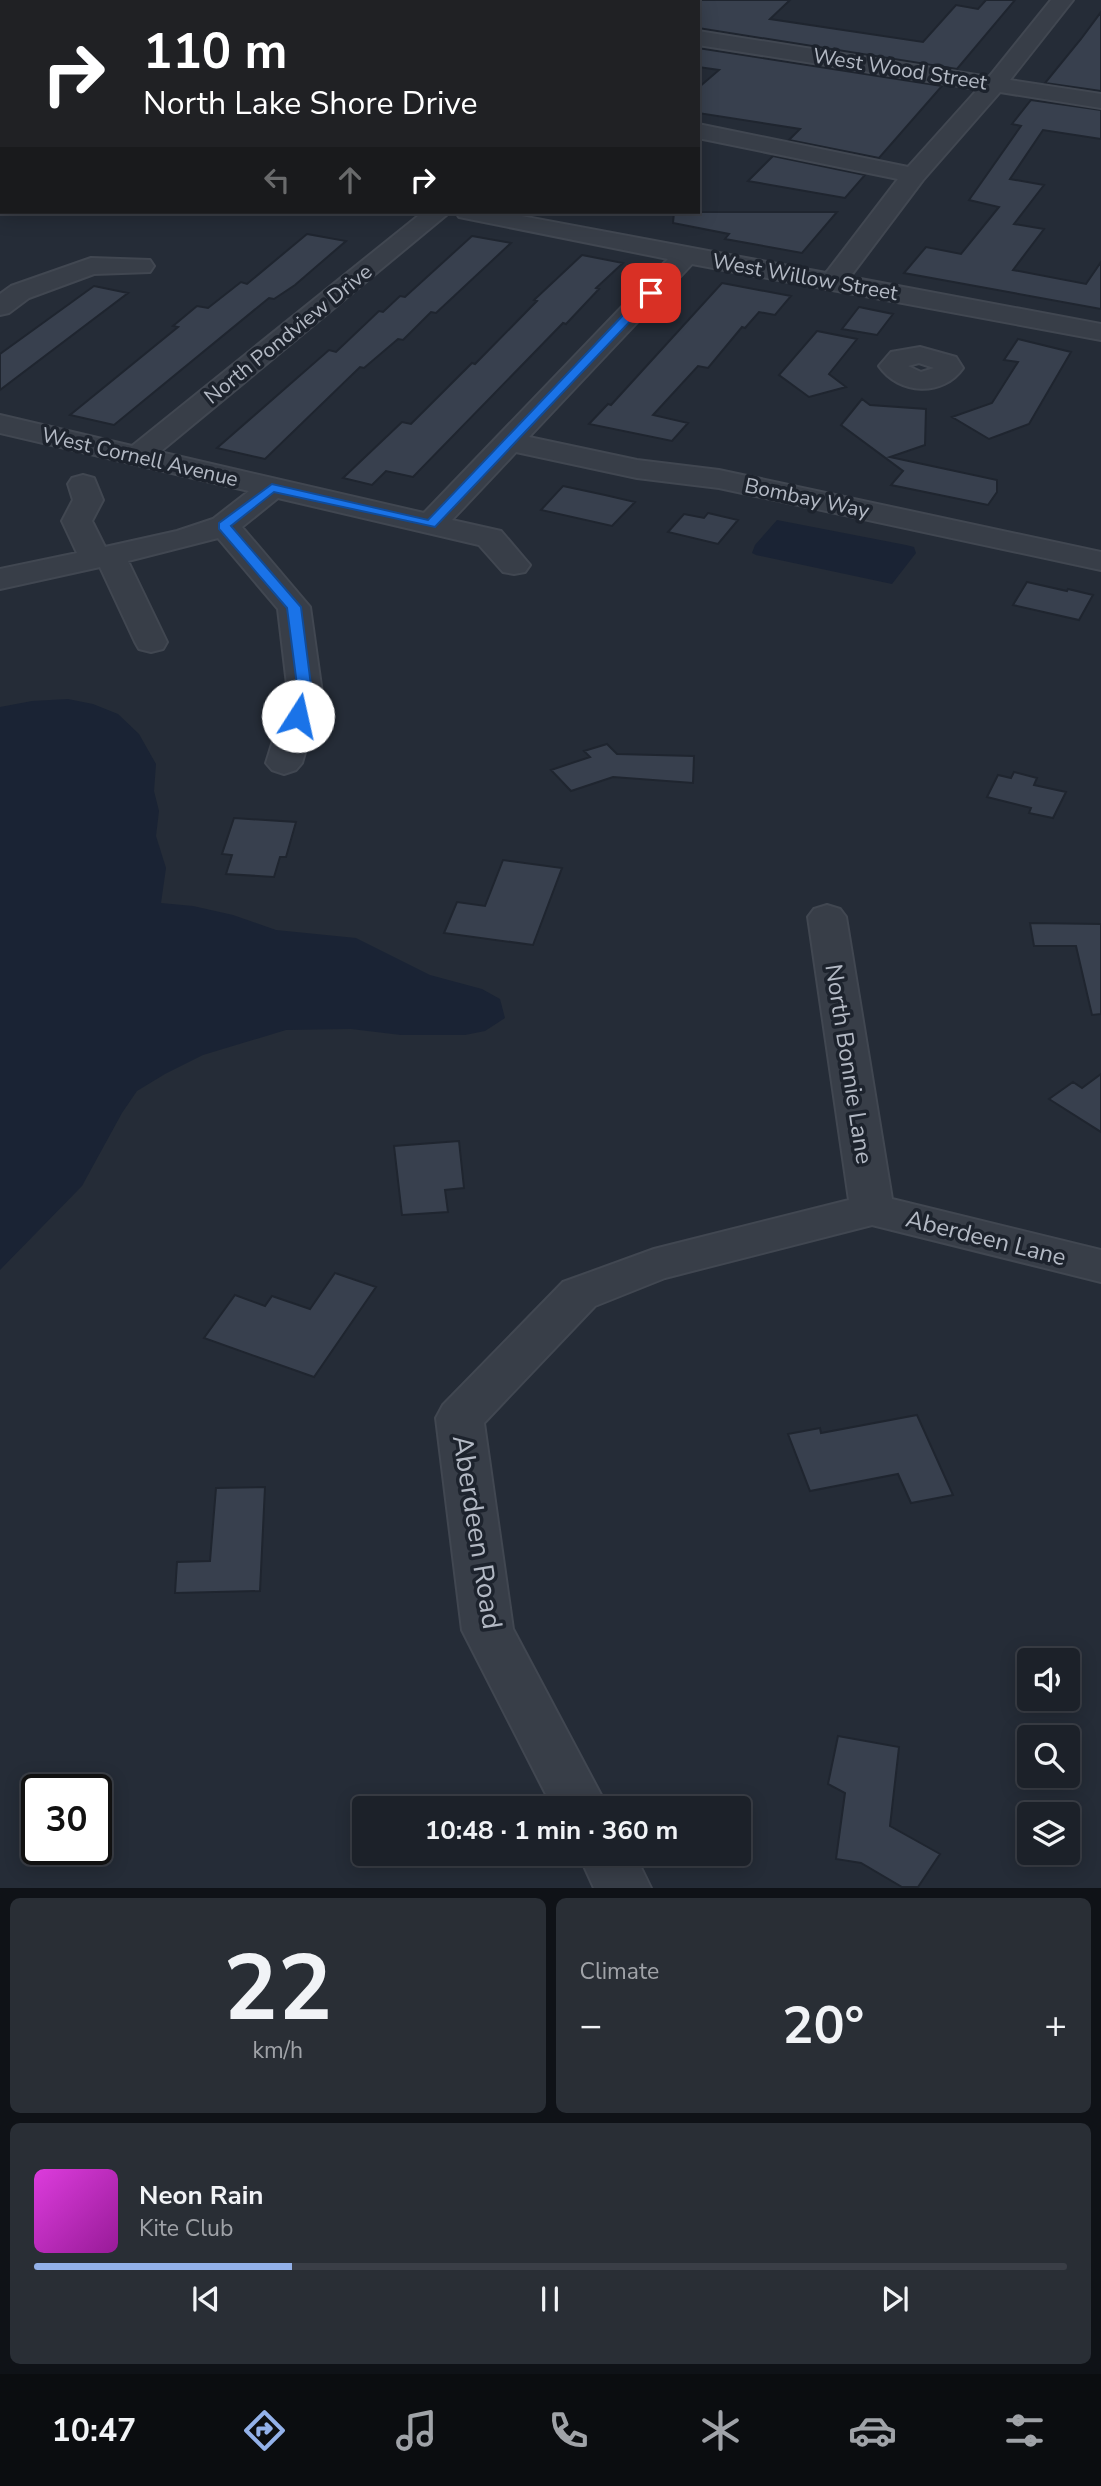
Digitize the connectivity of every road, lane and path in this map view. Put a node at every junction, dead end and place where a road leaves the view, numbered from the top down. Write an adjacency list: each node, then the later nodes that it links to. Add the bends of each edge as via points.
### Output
1 (1062, 0): 3 (street)
2 (700, 38): 3 (street, West Wood Street)
3 (995, 83): 4 (street, West Wood Street); 6 (street)
4 (1101, 101)
5 (700, 131): 6 (street)
6 (914, 175): 11 (street)
7 (436, 214): 16 (street, North Pondview Drive)
8 (478, 214): 9 (street, West Willow Street)
9 (686, 256): 11 (street, West Willow Street); 15 (street)
10 (141, 266): 12 (street, via 91,266 20,292)
11 (832, 282): 13 (street, West Willow Street, via 950,332)
12 (0, 307)
13 (1101, 332)
14 (0, 424): 16 (street, West Cornell Avenue)
15 (511, 442): 19 (street); 22 (street, Bombay Way, via 637,469 719,479)
16 (138, 456): 18 (street, West Cornell Avenue)
17 (83, 484): 21 (street, via 88,500 77,521)
18 (272, 488): 19 (street, West Cornell Avenue); 20 (street)
19 (431, 524): 23 (street, West Cornell Avenue, via 490,538)
20 (224, 526): 21 (street); 26 (street, via 294,607 305,693)
21 (103, 557): 24 (street); 25 (street)
22 (1101, 561)
23 (514, 565)
24 (0, 579)
25 (151, 642)
26 (284, 763)
27 (827, 917): 28 (street, North Bonnie Lane)
28 (872, 1210): 29 (street, Aberdeen Lane); 30 (street, Aberdeen Road, via 654,1265 579,1294 460,1418 488,1630)
29 (1101, 1266)
30 (575, 1796)
31 (612, 1866): 32 (street)
32 (623, 1888)

